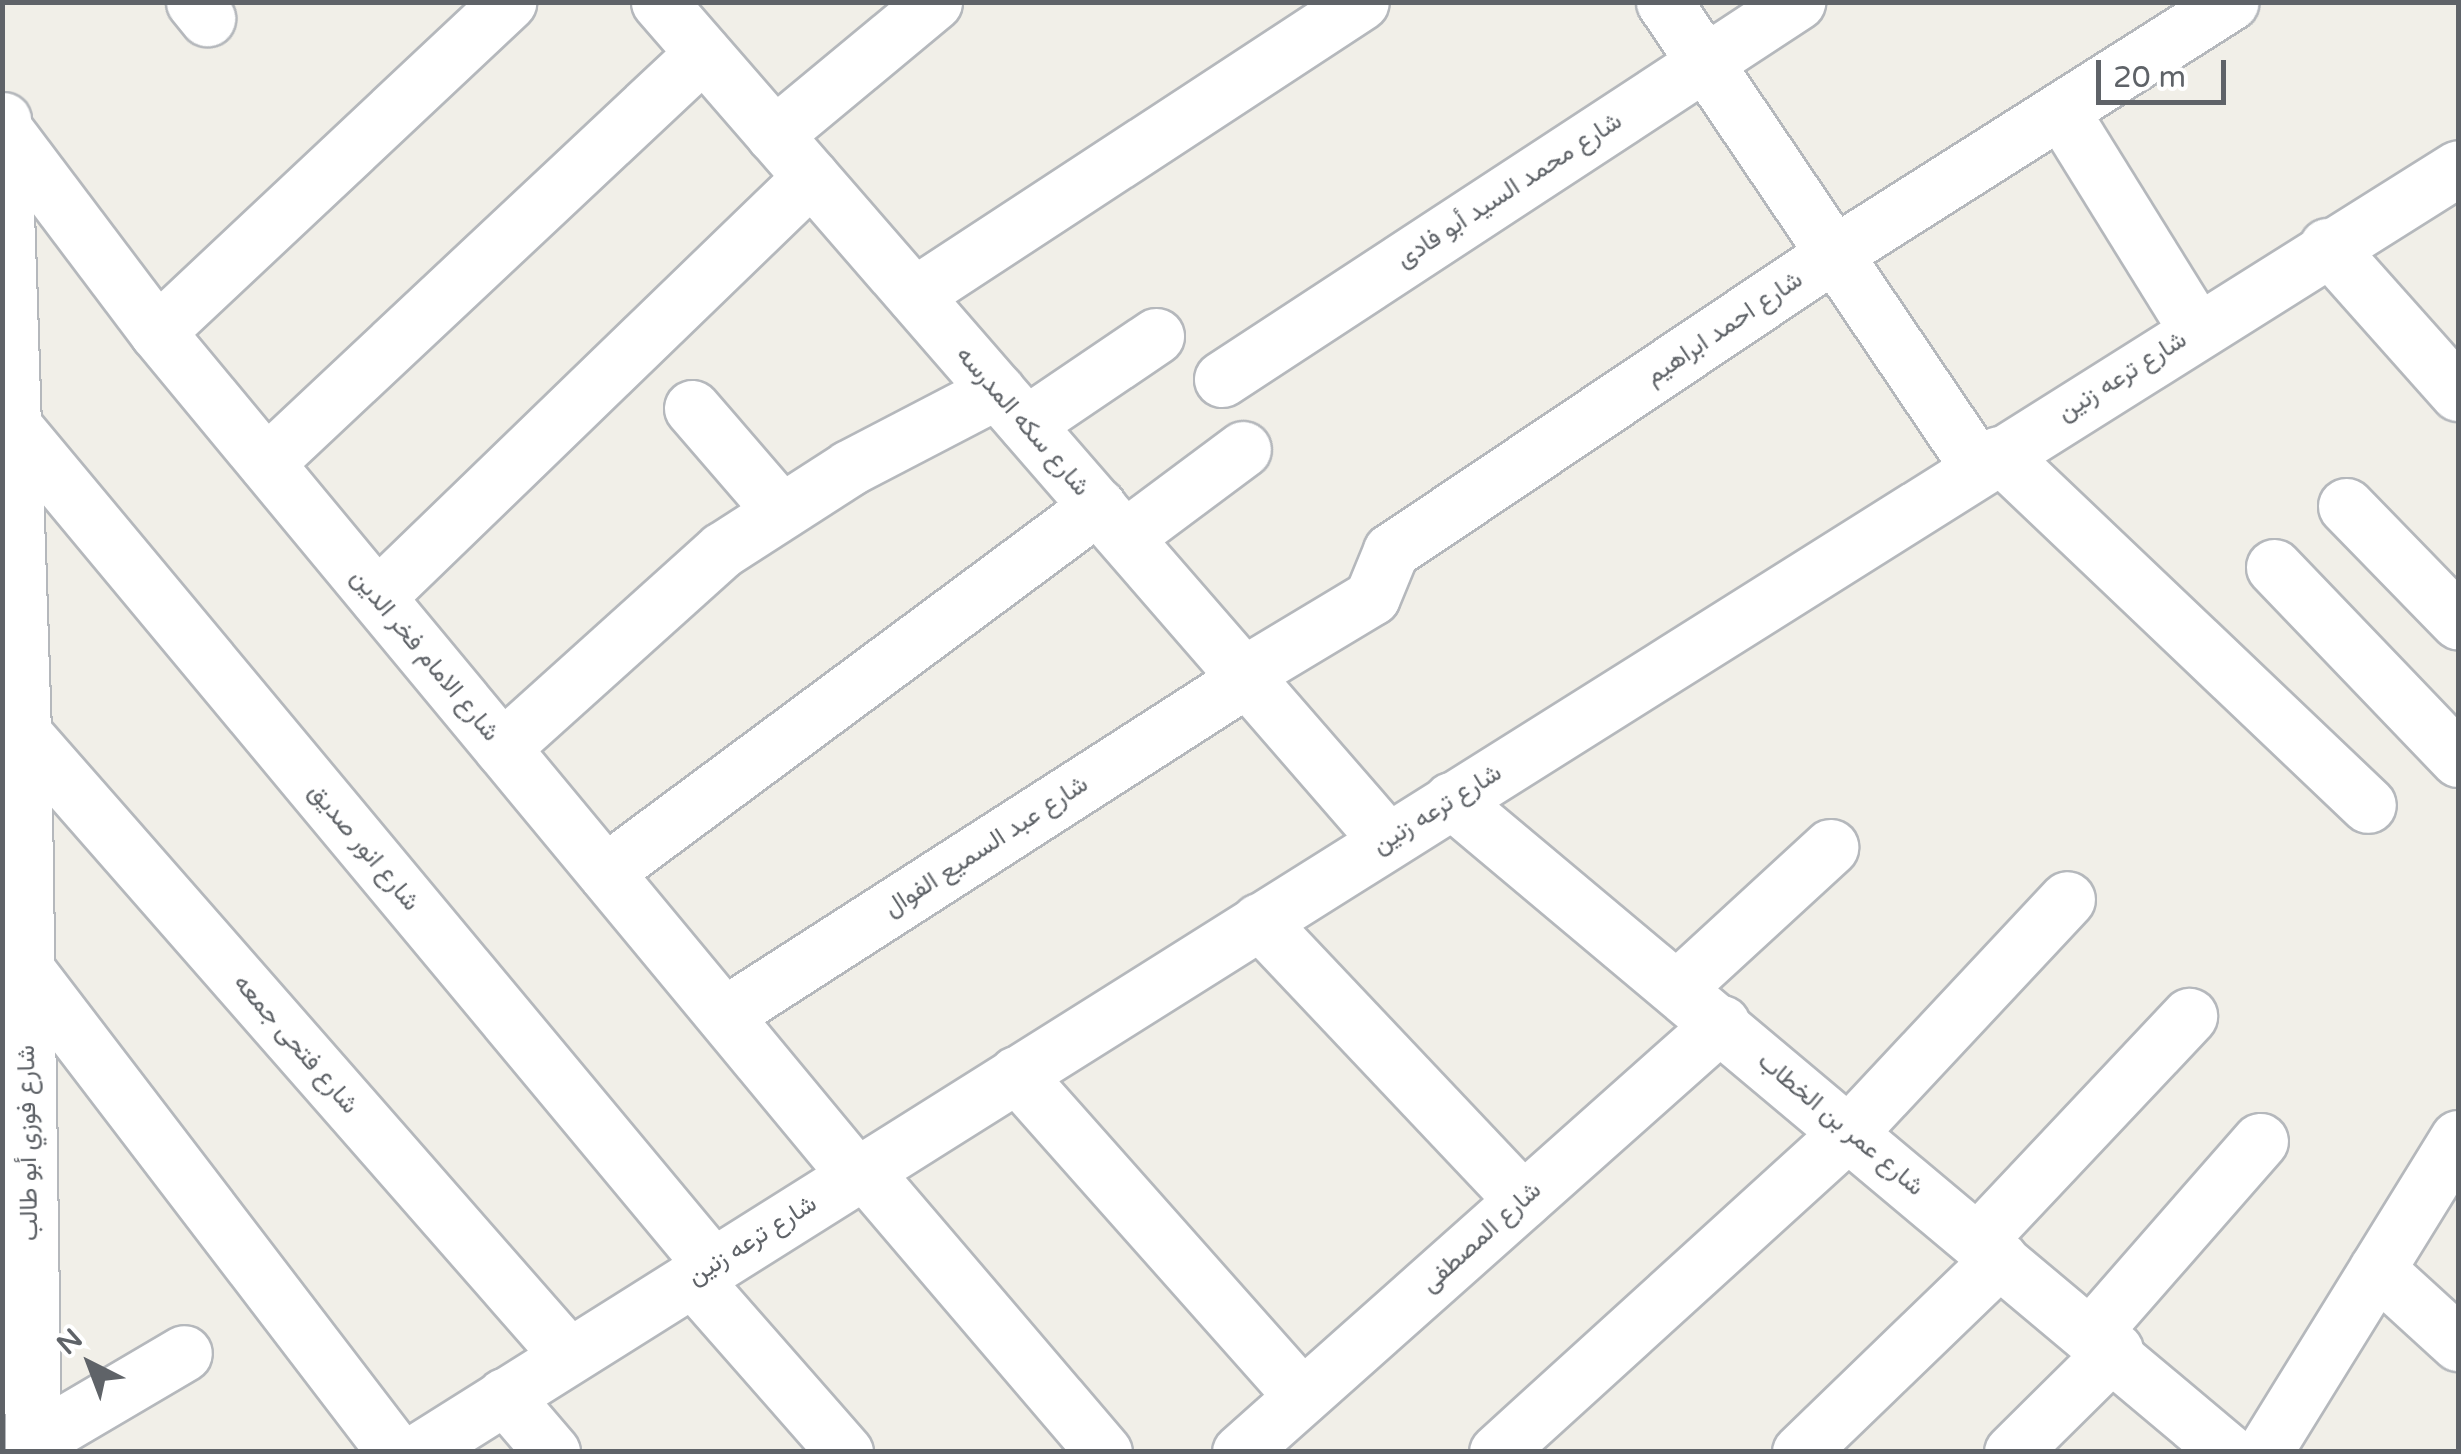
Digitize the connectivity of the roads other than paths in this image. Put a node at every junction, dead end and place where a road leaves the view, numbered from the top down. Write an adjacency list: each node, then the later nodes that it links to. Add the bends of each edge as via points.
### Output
1 (508, 2): 20 (street)
2 (659, 2): 8 (street, شارع سكه المدرسه)
3 (934, 2): 13 (street)
4 (1361, 2): 18 (street)
5 (1664, 2): 9 (street)
6 (1797, 2): 9 (street, شارع محمد السيد أبو فادى)
7 (2230, 2): 10 (street, شارع احمد ابراهيم)
8 (703, 53): 13 (street, شارع سكه المدرسه); 29 (street)
9 (1705, 62): 17 (street); 22 (street, شارع محمد السيد أبو فادى)
10 (2061, 111): 17 (street, شارع احمد ابراهيم); 19 (street)
11 (2, 116): 12 (street, شارع فوزي أبو طالب)
12 (4, 129): 20 (street, شارع الامام فخر الدين); 26 (street, شارع فوزي أبو طالب)
13 (774, 135): 15 (street, شارع سكه المدرسه)
14 (2458, 168): 16 (street, شارع ترعه زنين)
15 (811, 177): 18 (street, شارع سكه المدرسه); 34 (street)
16 (2327, 246): 19 (street, شارع ترعه زنين); 23 (street)
17 (1832, 255): 28 (street); 36 (street, شارع احمد ابراهيم, via 1390,552 1372,597)
18 (914, 295): 25 (street, شارع سكه المدرسه)
19 (2196, 329): 28 (street, شارع ترعه زنين)
20 (157, 332): 29 (street, شارع الامام فخر الدين)
21 (1156, 336): 25 (street)
22 (1222, 379)
23 (2458, 393)
24 (692, 408): 31 (street)
25 (1012, 408): 31 (street); 32 (street, شارع سكه المدرسه)
26 (16, 428): 37 (street, شارع فوزي أبو طالب); 60 (street, شارع انور صديق)
27 (1243, 450): 32 (street)
28 (1988, 461): 40 (street, شارع ترعه زنين); 41 (street)
29 (266, 463): 34 (street, شارع الامام فخر الدين)
30 (2346, 506): 35 (street)
31 (780, 510): 38 (street, via 722,550)
32 (1112, 521): 36 (street, شارع سكه المدرسه); 44 (street)
33 (2274, 567): 39 (street)
34 (377, 597): 38 (street, شارع الامام فخر الدين)
35 (2458, 621)
36 (1246, 676): 42 (street, شارع سكه المدرسه); 49 (street, شارع عبد السميع الفوال)
37 (23, 733): 47 (street, شارع فوزي أبو طالب); 64 (street, شارع فتحى جمعه)
38 (502, 748): 44 (street, شارع الامام فخر الدين)
39 (2458, 760)
40 (1451, 800): 42 (street, شارع ترعه زنين); 48 (street, شارع عمر بن الخطاب)
41 (2368, 805)
42 (1388, 840): 46 (street, شارع ترعه زنين)
43 (1830, 846): 48 (street)
44 (605, 872): 49 (street, شارع الامام فخر الدين)
45 (2067, 900): 53 (street)
46 (1259, 921): 52 (street, شارع ترعه زنين); 57 (street)
47 (25, 968): 67 (street, شارع فوزي أبو طالب); 69 (street)
48 (1678, 987): 51 (street, شارع عمر بن الخطاب)
49 (724, 1014): 56 (street, شارع الامام فخر الدين)
50 (2189, 1016): 58 (street)
51 (1722, 1023): 53 (street, شارع عمر بن الخطاب); 57 (street, شارع المصطفى)
52 (1016, 1074): 56 (street, شارع ترعه زنين); 66 (street)
53 (1851, 1130): 58 (street, شارع عمر بن الخطاب); 75 (street)
54 (2458, 1138): 59 (street)
55 (2260, 1140): 61 (street)
56 (859, 1172): 60 (street, شارع ترعه زنين); 73 (street, شارع الامام فخر الدين)
57 (1523, 1200): 66 (street, شارع المصطفى)
58 (1989, 1250): 61 (street, شارع عمر بن الخطاب); 76 (street)
59 (2377, 1269): 62 (street); 78 (street)
60 (702, 1271): 64 (street, شارع ترعه زنين); 72 (street, شارع انور صديق)
61 (2102, 1343): 68 (street, شارع عمر بن الخطاب); 77 (street)
62 (2458, 1343)
63 (184, 1353): 67 (street)
64 (569, 1356): 65 (street, شارع ترعه زنين)
65 (504, 1396): 70 (street, شارع ترعه زنين); 71 (street)
66 (1302, 1396): 74 (street, شارع المصطفى)
67 (33, 1447)
68 (2227, 1451)
69 (395, 1452)
70 (417, 1452)
71 (552, 1452)
72 (845, 1452)
73 (1104, 1452)
74 (1240, 1452)
75 (1497, 1452)
76 (1800, 1452)
77 (2012, 1452)
78 (2264, 1452)

